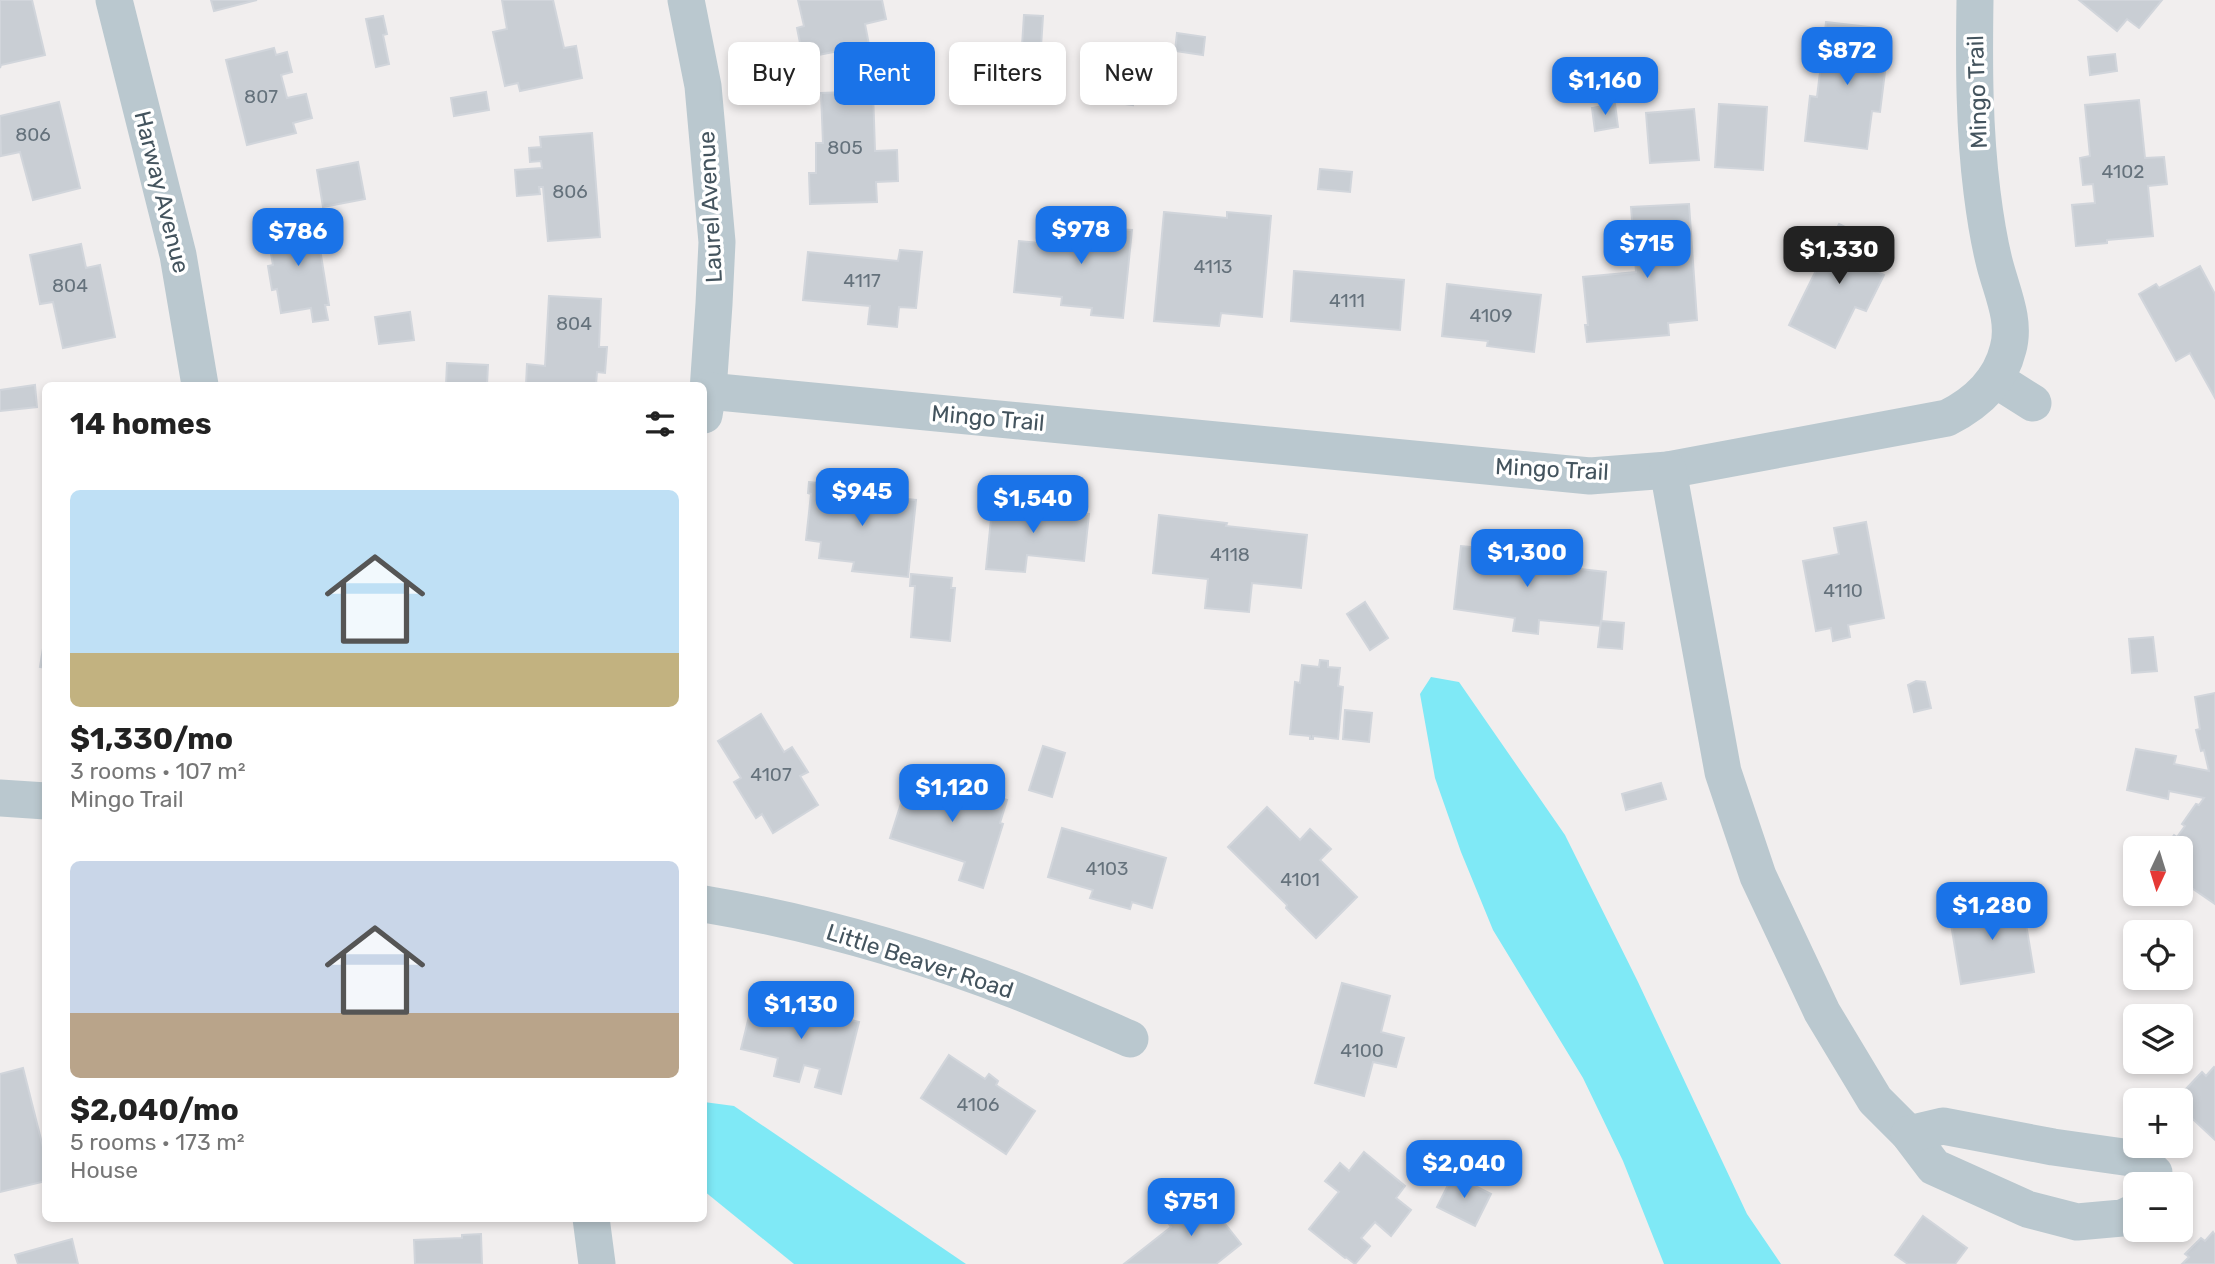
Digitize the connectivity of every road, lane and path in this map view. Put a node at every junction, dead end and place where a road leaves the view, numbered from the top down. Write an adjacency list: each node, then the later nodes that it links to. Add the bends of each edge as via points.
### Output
1 (114, 0): 5 (street, Harway Avenue, via 178,255)
2 (686, 0): 6 (street, Laurel Avenue, via 703,86 717,242)
3 (1975, 0): 4 (street, Mingo Trail, via 1974,74 1982,192 1994,264 2010,318 2009,348)
4 (1996, 379): 8 (street); 9 (street, Mingo Trail, via 1967,408 1947,418)
5 (199, 382)
6 (707, 388)
7 (707, 403): 9 (street, Mingo Trail, via 1590,476)
8 (2033, 404)
9 (1668, 470): 14 (street, via 1723,772 1758,876 1822,1012 1875,1100)
10 (0, 798): 11 (street)
11 (42, 802)
12 (707, 905): 13 (street, Little Beaver Road, via 840,933 934,961)
13 (1130, 1039)
14 (1909, 1134): 15 (street, via 1943,1126 2138,1159); 16 (street, via 1934,1167 2027,1209 2077,1222)
15 (2153, 1172)
16 (2123, 1218)
17 (592, 1222): 18 (street)
18 (597, 1264)

